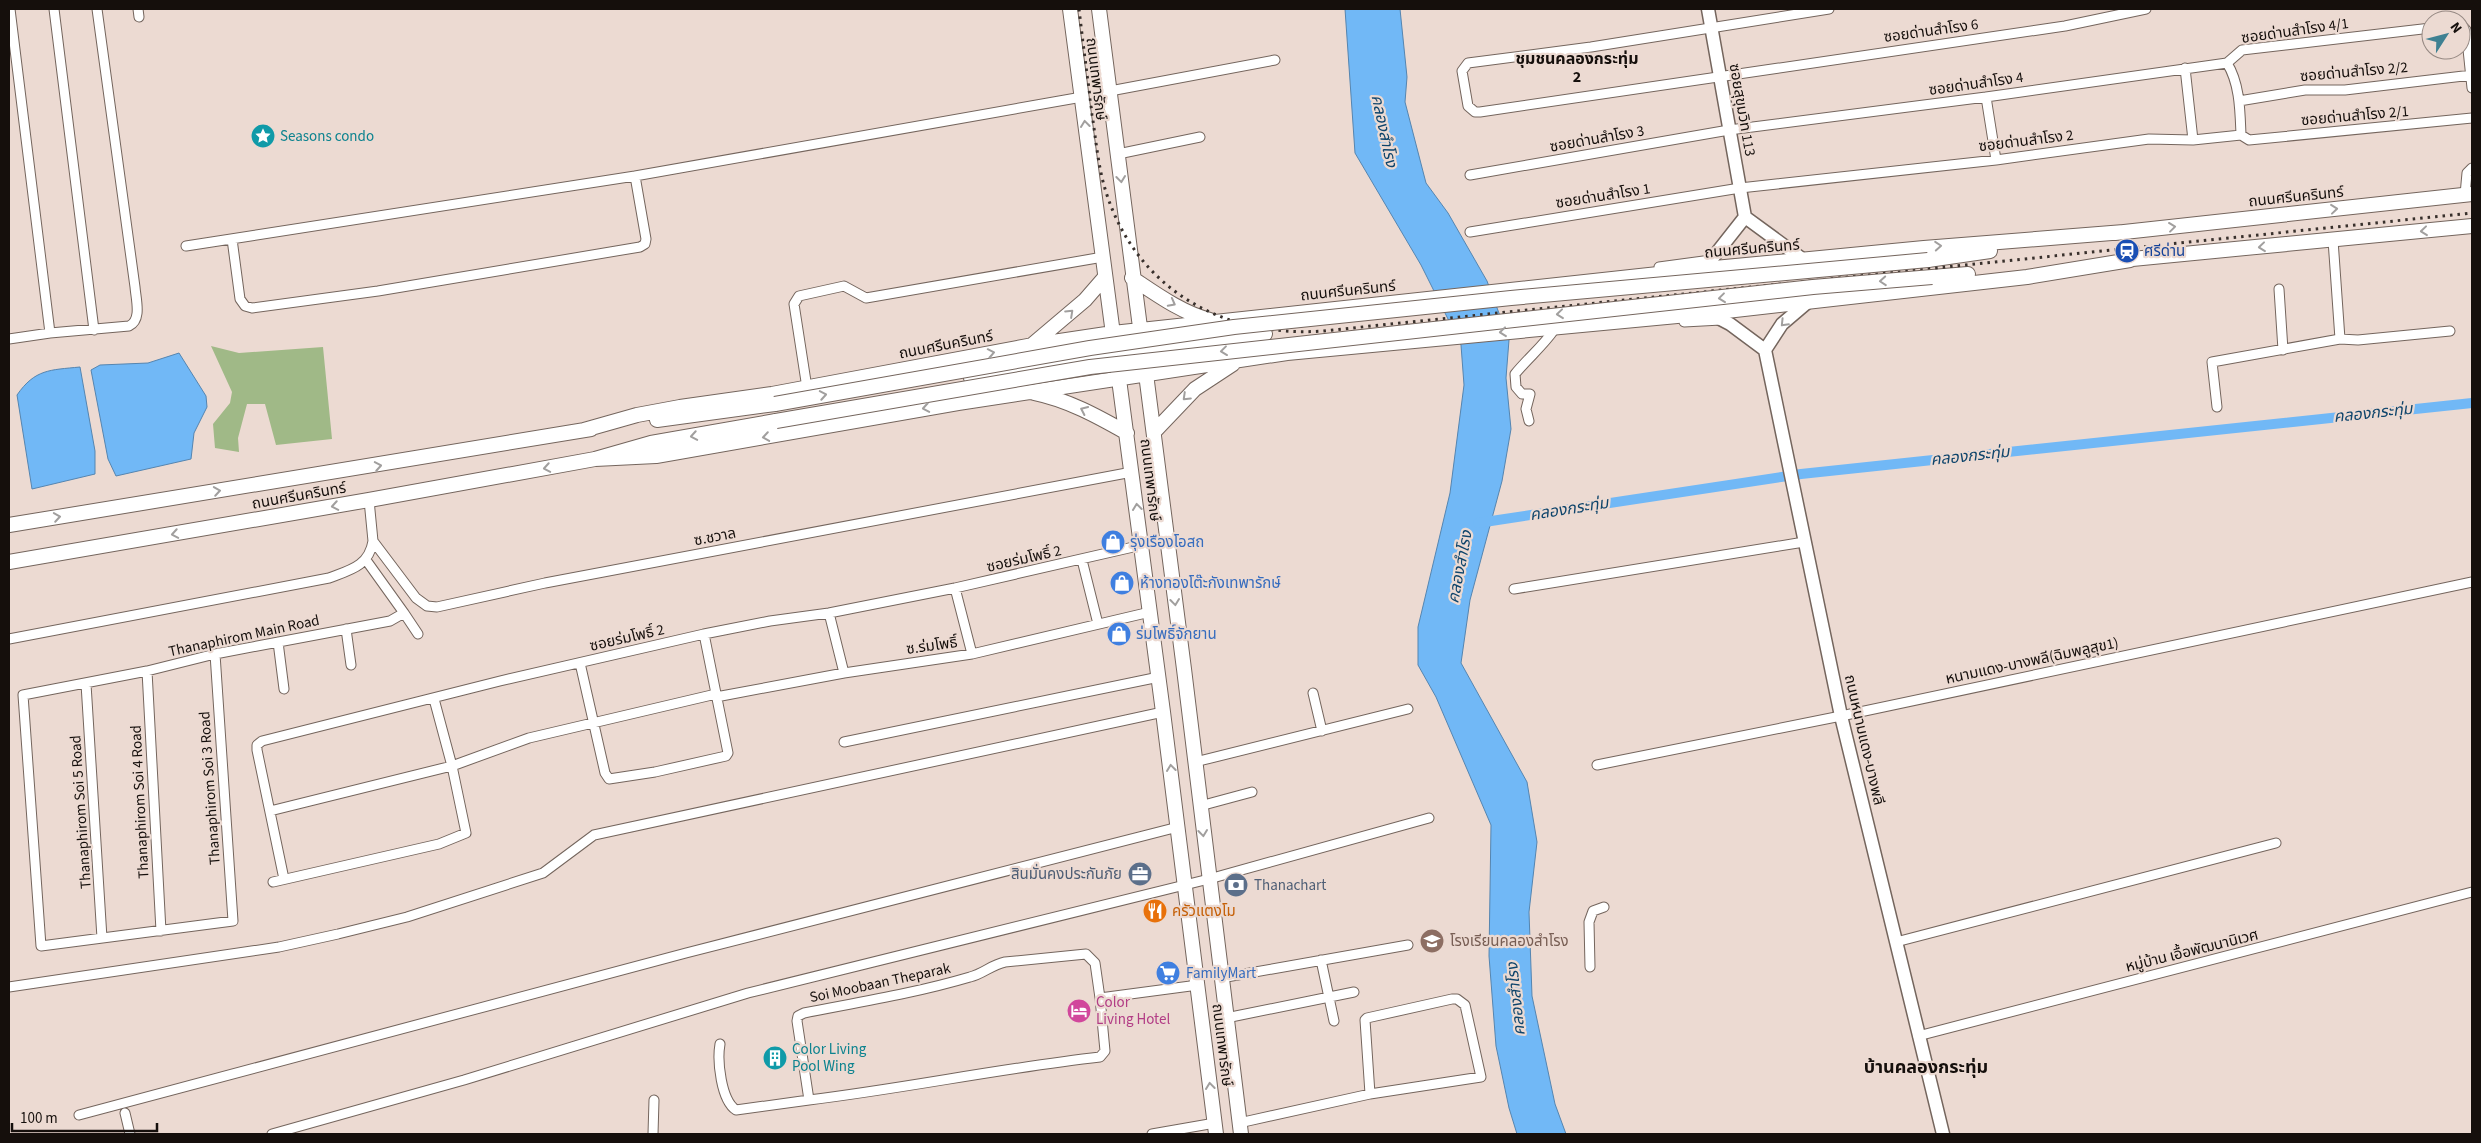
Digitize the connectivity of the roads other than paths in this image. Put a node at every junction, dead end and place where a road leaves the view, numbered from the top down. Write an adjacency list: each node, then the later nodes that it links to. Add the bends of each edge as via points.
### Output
1 (10, 9): 58 (street)
2 (54, 9): 55 (street)
3 (97, 9): 55 (street, via 137,317 128,326)
4 (1070, 9): 20 (main road, ถนนเทพารักษ์)
5 (1099, 9): 19 (main road, ถนนเทพารักษ์)
6 (1708, 9): 10 (main road, ซอยสุขุมวิท 113)
7 (1829, 9): 10 (street)
8 (2146, 9): 9 (street, ซอยด่านสำโรง 6)
9 (2120, 12): 17 (street, ซอยด่านสำโรง 6, via 2056,28)
10 (1711, 26): 17 (main road, ซอยสุขุมวิท 113); 17 (street, ซอยด่านสำโรง 6, via 1591,47 1468,63 1462,71 1468,106 1475,112)
11 (2421, 29): 14 (street, ซอยด่านสำโรง 4/1, via 2242,50)
12 (1275, 60): 19 (street)
13 (2470, 60): 16 (street)
14 (2227, 63): 15 (street, ซอยด่านสำโรง 4); 22 (street, via 2233,72)
15 (2185, 68): 21 (street, ซอยด่านสำโรง 4); 27 (street)
16 (2472, 75): 18 (street); 22 (street, ซอยด่านสำโรง 2/2, via 2344,90 2305,90)
17 (1719, 76): 24 (main road, ซอยสุขุมวิท 113)
18 (2472, 88)
19 (1110, 91): 28 (main road, ถนนเทพารักษ์)
20 (1082, 97): 32 (street); 42 (main road, ถนนเทพารักษ์, one-way to 20)
21 (1986, 97): 24 (street, ซอยด่านสำโรง 4); 29 (street)
22 (2239, 101): 25 (street)
23 (2472, 118): 25 (street, ซอยด่านสำโรง 2/1, via 2250,140)
24 (1729, 130): 31 (street, ซอยด่านสำโรง 3); 33 (main road, ซอยสุขุมวิท 113)
25 (2241, 135): 27 (street, ซอยด่านสำโรง 2)
26 (1200, 137): 28 (street)
27 (2193, 140): 29 (street, ซอยด่านสำโรง 2, via 2149,139)
28 (1118, 154): 47 (main road, ถนนเทพารักษ์, one-way to 47)
29 (1996, 160): 33 (street, ซอยด่านสำโรง 2)
30 (2472, 168): 34 (street, via 2467,173)
31 (1470, 175)
32 (635, 176): 39 (street); 39 (street, via 645,244 352,295 252,308 245,306 240,299)
33 (1740, 188): 35 (main road, ซอยสุขุมวิท 113); 37 (street, ซอยด่านสำโรง 1)
34 (2469, 195): 38 (main road, ถนนศรีนครินทร์, one-way to 34)
35 (1745, 217): 44 (main road); 45 (main road)
36 (2472, 226): 40 (main road, ถนนศรีนครินทร์, one-way to 40)
37 (1470, 232)
38 (2124, 232): 44 (main road, ถนนศรีนครินทร์, one-way to 38); 79 (main road, ถนนศรีนครินทร์, one-way to 38, bridge, via 775,404 1090,348 1234,327 1928,260)
39 (232, 239): 41 (street)
40 (2333, 240): 43 (main road, ถนนศรีนครินทร์, one-way to 43); 62 (street)
41 (186, 246)
42 (1103, 257): 46 (main road, ถนนเทพารักษ์); 74 (street, via 866,298 844,286 799,296 794,304)
43 (2130, 260): 50 (main road, ถนนศรีนครินทร์, via 2027,277); 82 (main road, ถนนศรีนครินทร์, one-way to 82, bridge, via 1813,287 1090,367 651,443)
44 (1805, 261): 45 (main road, ถนนศรีนครินทร์)
45 (1708, 265): 48 (street); 52 (main road, ถนนศรีนครินทร์, via 1646,277)
46 (1105, 277): 59 (main road, ถนนเทพารักษ์); 63 (main road, one-way to 46, via 1079,306)
47 (1132, 278): 54 (main road, one-way to 54, via 1190,313); 56 (main road, ถนนเทพารักษ์)
48 (1538, 283)
49 (2279, 288): 66 (street)
50 (1809, 301): 51 (main road, ถนนศรีนครินทร์); 65 (main road, one-way to 65, via 1782,324)
51 (1709, 313): 53 (main road); 67 (main road, ถนนศรีนครินทร์, one-way to 67)
52 (1283, 314): 54 (main road, ถนนศรีนครินทร์); 60 (main road, via 1268,322)
53 (1722, 320): 65 (main road); 78 (street, via 1551,330 1545,343 1515,374 1516,387 1522,394 1530,394 1526,409)
54 (1216, 321): 56 (main road, ถนนศรีนครินทร์)
55 (94, 330): 58 (street)
56 (1140, 330): 59 (main road, ถนนศรีนครินทร์); 64 (main road, ถนนเทพารักษ์)
57 (2450, 331): 62 (street)
58 (50, 333): 61 (street)
59 (1113, 333): 63 (main road, ถนนศรีนครินทร์); 68 (main road, ถนนเทพารักษ์)
60 (1265, 334): 64 (main road); 67 (main road, via 1272,350)
61 (9, 340)
62 (2340, 340): 66 (street)
63 (1033, 345): 69 (main road, ถนนศรีนครินทร์, one-way to 63)
64 (1143, 350): 68 (main road); 71 (main road, ถนนเทพารักษ์)
65 (1764, 350): 87 (main road, ถนนหนามแดง-บางพลี)
66 (2283, 350): 77 (street, via 2212,362)
67 (1287, 353): 70 (main road, ถนนศรีนครินทร์)
68 (1116, 354): 72 (main road, ถนนเทพารักษ์); 73 (main road)
69 (949, 360): 73 (main road, via 962,364); 74 (main road, ถนนศรีนครินทร์)
70 (1240, 360): 71 (main road, ถนนศรีนครินทร์); 81 (main road, one-way to 81, via 1195,389)
71 (1146, 374): 72 (main road, ถนนศรีนครินทร์); 81 (main road, ถนนเทพารักษ์)
72 (1120, 377): 75 (main road, ถนนศรีนครินทร์); 80 (main road, ถนนเทพารักษ์)
73 (971, 378): 76 (main road, via 968,394)
74 (807, 388): 79 (main road, ถนนศรีนครินทร์, via 637,415)
75 (1026, 392): 76 (main road, ถนนศรีนครินทร์); 80 (main road, one-way to 75, via 1083,409)
76 (958, 403): 82 (main road, ถนนศรีนครินทร์, one-way to 82, via 656,456)
77 (2216, 407)
78 (1529, 421)
79 (584, 430): 85 (main road, ถนนศรีนครินทร์, one-way to 79)
80 (1127, 432): 83 (main road, ถนนเทพารักษ์)
81 (1154, 432): 122 (main road, ถนนเทพารักษ์, one-way to 122)
82 (595, 459): 84 (main road, ถนนศรีนครินทร์, one-way to 84)
83 (1132, 472): 86 (street, ซ.ชวาล, via 545,583 437,607 427,606 416,598); 88 (main road, ถนนเทพารักษ์, one-way to 83)
84 (369, 500): 86 (street); 91 (main road, ถนนศรีนครินทร์, one-way to 91)
85 (9, 525)
86 (372, 541): 89 (street)
87 (1804, 542): 94 (street); 118 (main road, ถนนหนามแดง-บางพลี)
88 (1142, 545): 90 (street, ซอยร่มโพธิ์ 2); 95 (main road, ถนนเทพารักษ์)
89 (366, 560): 96 (street); 102 (street, via 329,578)
90 (1082, 560): 93 (street, ซอยร่มโพธิ์ 2); 98 (street)
91 (9, 562)
92 (2472, 582): 118 (street, หนามแดง-บางพลี(ฉิมพลูสุข1))
93 (956, 588): 97 (street, ซอยร่มโพธิ์ 2); 105 (street)
94 (1514, 589)
95 (1150, 612): 98 (street, ซ.ร่มโพธิ์); 110 (main road, ถนนเทพารักษ์)
96 (404, 613): 99 (street, Thanaphirom Main Road, via 390,622); 100 (street)
97 (829, 614): 101 (street, ซอยร่มโพธิ์ 2); 109 (street)
98 (1098, 624): 105 (street, ซ.ร่มโพธิ์)
99 (346, 629): 103 (street, Thanaphirom Main Road); 107 (street)
100 (418, 634)
101 (704, 634): 106 (street, ซอยร่มโพธิ์ 2); 114 (street)
102 (9, 638)
103 (278, 642): 104 (street, Thanaphirom Main Road); 112 (street)
104 (215, 654): 108 (street, Thanaphirom Main Road); 137 (street, Thanaphirom Soi 3 Road, via 233,921)
105 (972, 654): 109 (street, ซ.ร่มโพธิ์)
106 (580, 663): 115 (street, ซอยร่มโพธิ์ 2); 119 (street)
107 (351, 665)
108 (147, 671): 111 (street, Thanaphirom Main Road); 137 (street, Thanaphirom Soi 4 Road)
109 (844, 673): 114 (street, ซ.ร่มโพธิ์)
110 (1159, 677): 117 (main road, ถนนเทพารักษ์); 121 (street)
111 (86, 684): 138 (street, Thanaphirom Soi 5 Road); 138 (street, Thanaphirom Main Road, via 24,695 41,946)
112 (284, 690)
113 (1313, 693): 120 (street)
114 (716, 696): 119 (street, ซ.ร่มโพธิ์); 119 (street, via 728,755 655,772 615,779 606,777)
115 (434, 699): 124 (street); 127 (street, ซอยร่มโพธิ์ 2, via 258,743)
116 (1408, 709): 120 (street)
117 (1164, 712): 129 (main road, ถนนเทพารักษ์, one-way to 117); 145 (street, via 594,835 543,873 421,912 338,934 279,947)
118 (1841, 716): 123 (street, หนามแดง-บางพลี(ฉิมพลูสุข1)); 139 (main road, ถนนหนามแดง-บางพลี)
119 (594, 722): 124 (street, ซ.ร่มโพธิ์, via 518,742)
120 (1322, 731): 122 (street)
121 (844, 742)
122 (1194, 762): 126 (main road, ถนนเทพารักษ์)
123 (1597, 765)
124 (452, 766): 127 (street, ซ.ร่มโพธิ์); 131 (street, via 467,829 464,835 439,844)
125 (1252, 792): 126 (street)
126 (1200, 806): 132 (main road, ถนนเทพารักษ์, one-way to 132)
127 (270, 811): 131 (street, ซอยร่มโพธิ์ 2)
128 (1429, 818): 132 (street)
129 (1178, 827): 134 (main road, ถนนเทพารักษ์); 157 (street, via 686,953)
130 (2276, 843): 139 (street)
131 (284, 879): 133 (street)
132 (1209, 879): 134 (street); 143 (main road, ถนนเทพารักษ์)
133 (272, 882)
134 (1185, 884): 144 (main road, ถนนเทพารักษ์); 161 (street, via 748,994)
135 (2472, 892): 151 (street, หมู่บ้าน เอื้อพัฒนานิเวศ)
136 (1604, 907): 142 (street, via 1593,911 1589,922)
137 (161, 932): 138 (street)
138 (102, 938)
139 (1896, 942): 151 (main road, ถนนหนามแดง-บางพลี)
140 (1408, 945): 141 (street)
141 (1321, 960): 143 (street); 147 (street)
142 (1590, 967)
143 (1221, 978): 149 (main road, ถนนเทพารักษ์)
144 (1198, 985): 148 (street); 158 (main road, ถนนเทพารักษ์, one-way to 144)
145 (9, 987)
146 (1354, 992): 147 (street)
147 (1329, 996): 149 (street); 150 (street)
148 (1100, 998): 155 (street, Soi Moobaan Theparak, via 1105,1051 1100,1057 1026,1065); 155 (street, Soi Moobaan Theparak, via 1095,963 1086,954 994,964 972,977 886,998 804,1013 798,1016 797,1021)
149 (1226, 1018): 159 (main road, ถนนเทพารักษ์)
150 (1334, 1021)
151 (1918, 1036): 164 (main road, ถนนหนามแดง-บางพลี)
152 (720, 1044): 155 (street, via 718,1064 728,1103 736,1110)
153 (1370, 1094): 153 (street, via 1481,1077 1469,1015 1461,1002 1452,999 1365,1020); 159 (street)
154 (654, 1100): 162 (street)
155 (809, 1100)
156 (125, 1113): 160 (street)
157 (79, 1115)
158 (1216, 1129): 163 (street)
159 (1240, 1129)
160 (130, 1134)
161 (272, 1134)
162 (653, 1134)
163 (1152, 1134)
164 (1943, 1134)

